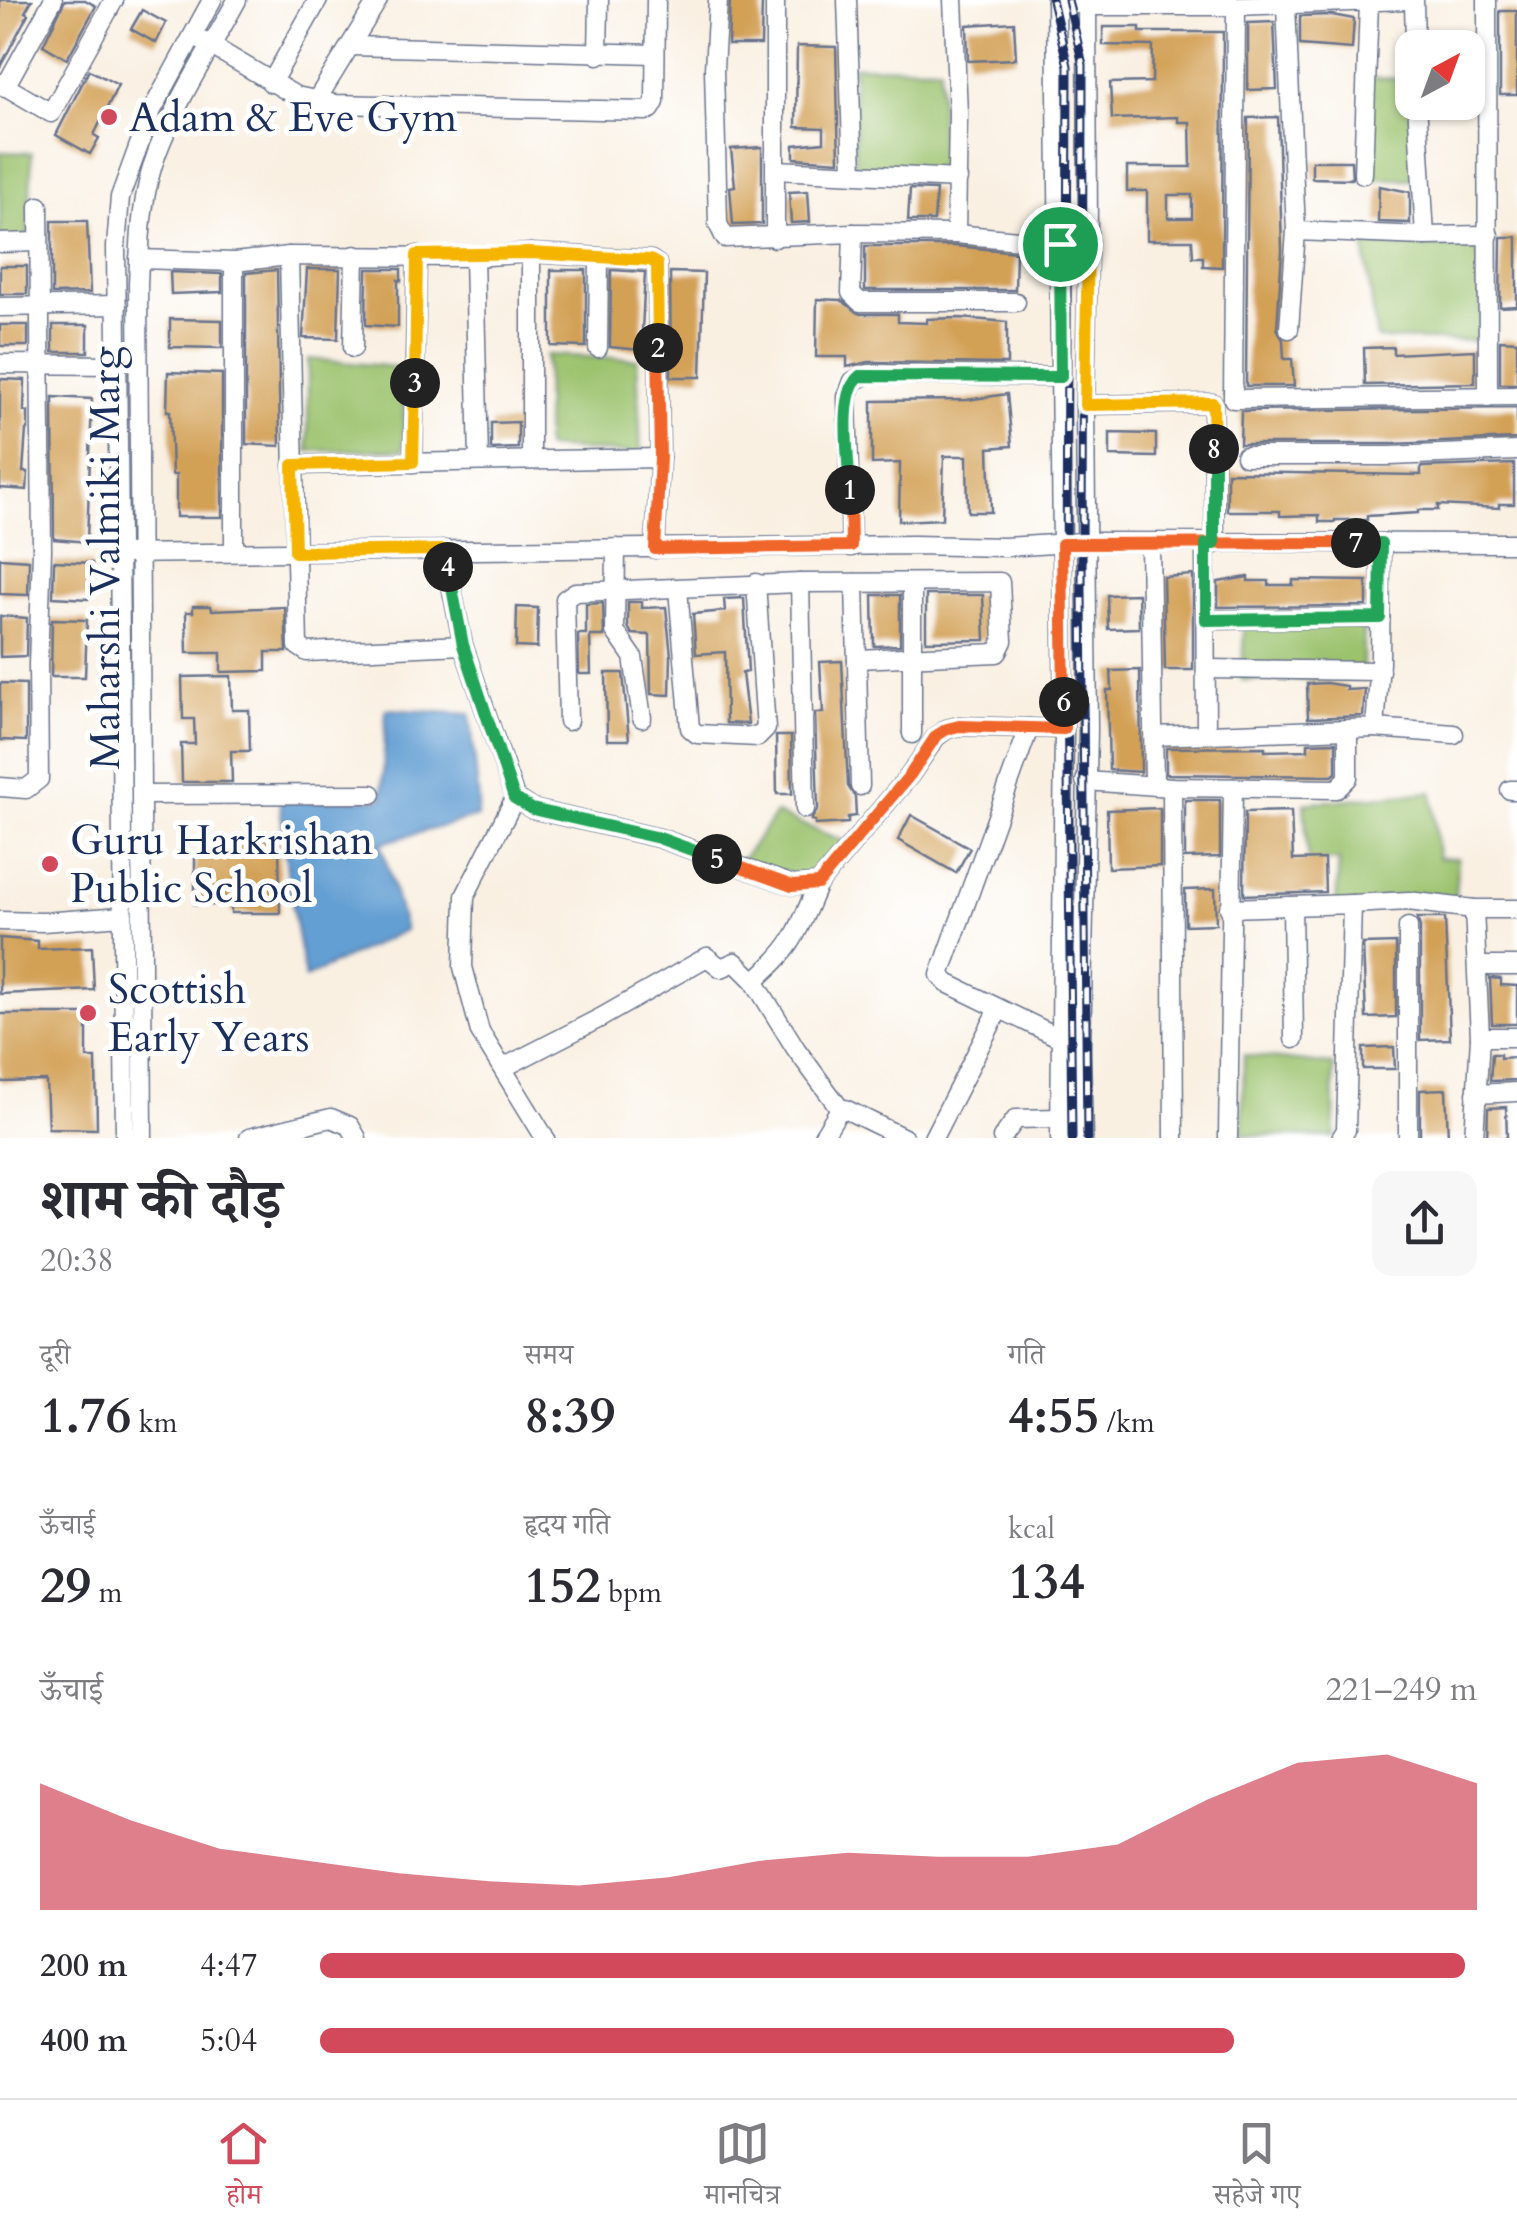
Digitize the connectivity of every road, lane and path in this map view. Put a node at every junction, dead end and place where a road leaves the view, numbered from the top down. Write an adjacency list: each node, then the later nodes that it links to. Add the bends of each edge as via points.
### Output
1 (53, 0): 28 (street)
2 (114, 0): 28 (street, via 51,113)
3 (212, 0): 22 (street, Maharshi Valmiki Marg)
4 (237, 0): 24 (street, Maharshi Valmiki Marg)
5 (318, 0): 27 (street)
6 (378, 0): 23 (street)
7 (599, 0): 26 (street)
8 (656, 0): 25 (street)
9 (718, 0): 41 (street, via 718,224 729,240)
10 (775, 0): 31 (street)
11 (847, 0): 32 (street)
12 (953, 0): 34 (street)
13 (1056, 0): 18 (street); 45 (street)
14 (1406, 0): 17 (street)
15 (1414, 0): 21 (street)
16 (1487, 0): 39 (street)
17 (1369, 2): 20 (street); 33 (street)
18 (1087, 3): 19 (street); 44 (street)
19 (1236, 6): 20 (street); 65 (street, via 1233,399)
20 (1286, 6): 36 (street)
21 (1415, 30)
22 (194, 34): 24 (street); 55 (street, Maharshi Valmiki Marg, via 152,112 120,197)
23 (352, 46): 26 (street); 29 (street)
24 (211, 48): 27 (street); 52 (street, Maharshi Valmiki Marg, via 156,155)
25 (654, 54): 26 (street); 29 (street, via 654,102 646,111)
26 (598, 55)
27 (271, 84): 29 (street)
28 (2, 85)
29 (316, 101)
30 (1417, 120): 40 (street)
31 (777, 170): 32 (street); 41 (street)
32 (853, 173): 34 (street)
33 (1363, 174)
34 (958, 179): 38 (street)
35 (39, 206): 42 (street)
36 (1296, 231): 40 (street); 58 (street)
37 (853, 233): 38 (street); 41 (street); 54 (street, via 852,293 860,302)
38 (956, 234): 45 (street)
39 (1489, 235): 40 (street); 65 (street)
40 (1424, 236)
41 (775, 238)
42 (38, 242): 43 (street); 56 (street)
43 (0, 243)
44 (1088, 243): 45 (street); 67 (street)
45 (1060, 244): 64 (street)
46 (531, 253): 50 (street); 51 (street); 71 (street)
47 (355, 255): 48 (street); 49 (street); 59 (street)
48 (417, 255): 50 (street); 72 (street)
49 (290, 256): 53 (street); 74 (street)
50 (474, 256): 73 (street)
51 (599, 258): 60 (street); 70 (street, via 657,264)
52 (139, 260): 53 (street); 88 (street, Maharshi Valmiki Marg)
53 (234, 262): 85 (street)
54 (1016, 302)
55 (117, 305): 56 (street); 63 (street, Maharshi Valmiki Marg)
56 (40, 306): 57 (street); 62 (street)
57 (0, 307)
58 (1288, 329)
59 (353, 348)
60 (598, 348)
61 (0, 364): 62 (street)
62 (38, 364): 63 (street); 115 (street, via 40,779 26,789)
63 (117, 365): 87 (street, Maharshi Valmiki Marg)
64 (1061, 377): 78 (street); 81 (street, via 869,374 853,381 847,397)
65 (1488, 396): 66 (street)
66 (1517, 396)
67 (1085, 405): 75 (street); 80 (street, via 1213,403)
68 (1517, 451): 69 (street)
69 (1245, 456)
70 (660, 458): 71 (street); 83 (street)
71 (532, 460): 73 (street)
72 (413, 462): 73 (street); 74 (street)
73 (479, 462)
74 (293, 465): 86 (street)
75 (1086, 542): 78 (street); 79 (street); 112 (street)
76 (1381, 543): 77 (street); 80 (street); 95 (street)
77 (1517, 543)
78 (1062, 544): 81 (street); 106 (street)
79 (1150, 544): 80 (street); 111 (street)
80 (1210, 544): 96 (street)
81 (851, 546): 83 (street)
82 (616, 548): 83 (street); 84 (street); 94 (street)
83 (655, 549)
84 (444, 550): 86 (street); 97 (street)
85 (234, 551): 86 (street); 88 (street)
86 (295, 552): 97 (street, via 298,646 304,651)
87 (119, 554): 88 (street); 127 (street, Maharshi Valmiki Marg)
88 (140, 554): 118 (street, Maharshi Valmiki Marg)
89 (756, 583): 90 (street); 93 (street); 93 (street, via 766,729 758,737 697,734 690,728)
90 (800, 583): 91 (street); 120 (street)
91 (854, 583): 92 (street); 98 (street)
92 (912, 583): 99 (street); 99 (street, via 1000,582 1003,641 989,655)
93 (678, 589): 94 (street)
94 (615, 591): 102 (street, via 615,631 633,656); 103 (street, via 575,592 564,599)
95 (1380, 618): 96 (street); 101 (street)
96 (1206, 620): 100 (street)
97 (463, 645): 119 (street)
98 (857, 659): 99 (street); 113 (street)
99 (912, 659): 108 (street)
100 (1206, 669): 101 (street); 109 (street)
101 (1380, 671): 105 (street)
102 (642, 718)
103 (568, 721)
104 (1029, 728): 106 (street); 121 (street, via 959,726 936,736); 133 (street, via 940,970 946,983)
105 (1375, 728): 107 (street); 110 (street)
106 (1064, 729): 136 (street)
107 (1348, 731): 109 (street); 116 (street, via 1350,768 1342,787)
108 (912, 734)
109 (1206, 734): 111 (street)
110 (1454, 734)
111 (1154, 736): 114 (street)
112 (1086, 780): 114 (street); 153 (street)
113 (860, 786)
114 (1163, 786): 116 (street); 154 (street)
115 (0, 787)
116 (1234, 788): 124 (street)
117 (372, 794): 118 (street)
118 (142, 796): 145 (street, Maharshi Valmiki Marg)
119 (514, 798): 121 (street, via 532,809 659,838 792,886); 138 (street, via 465,896 462,930 463,967 480,1032)
120 (805, 808)
121 (818, 884): 132 (street, via 798,935)
122 (1352, 904): 123 (street); 125 (street, via 1408,900); 156 (street)
123 (1292, 906): 124 (street); 137 (street)
124 (1229, 908): 155 (street)
125 (1474, 909): 126 (street); 130 (street)
126 (1517, 910)
127 (123, 916): 128 (street); 144 (street, Maharshi Valmiki Marg)
128 (0, 921)
129 (1408, 928): 157 (street)
130 (1477, 966): 131 (street); 134 (street)
131 (1517, 966)
132 (754, 981): 138 (street, via 735,962 722,968 708,957); 141 (street)
133 (999, 1010): 136 (street); 150 (street)
134 (1480, 1037): 135 (street); 140 (street)
135 (1517, 1037)
136 (1060, 1038): 142 (street)
137 (1294, 1039)
138 (503, 1068): 143 (street)
139 (1517, 1092): 140 (street)
140 (1476, 1094): 158 (street)
141 (841, 1110): 148 (street); 149 (street)
142 (1060, 1118): 151 (street, via 1016,1119); 152 (street)
143 (542, 1137)
144 (125, 1138)
145 (143, 1138)
146 (249, 1138): 147 (street, via 331,1118 350,1126)
147 (357, 1138)
148 (822, 1138)
149 (904, 1138)
150 (933, 1138)
151 (1002, 1138)
152 (1060, 1138)
153 (1083, 1138)
154 (1174, 1138)
155 (1228, 1138)
156 (1341, 1138)
157 (1408, 1138)
158 (1474, 1138)

